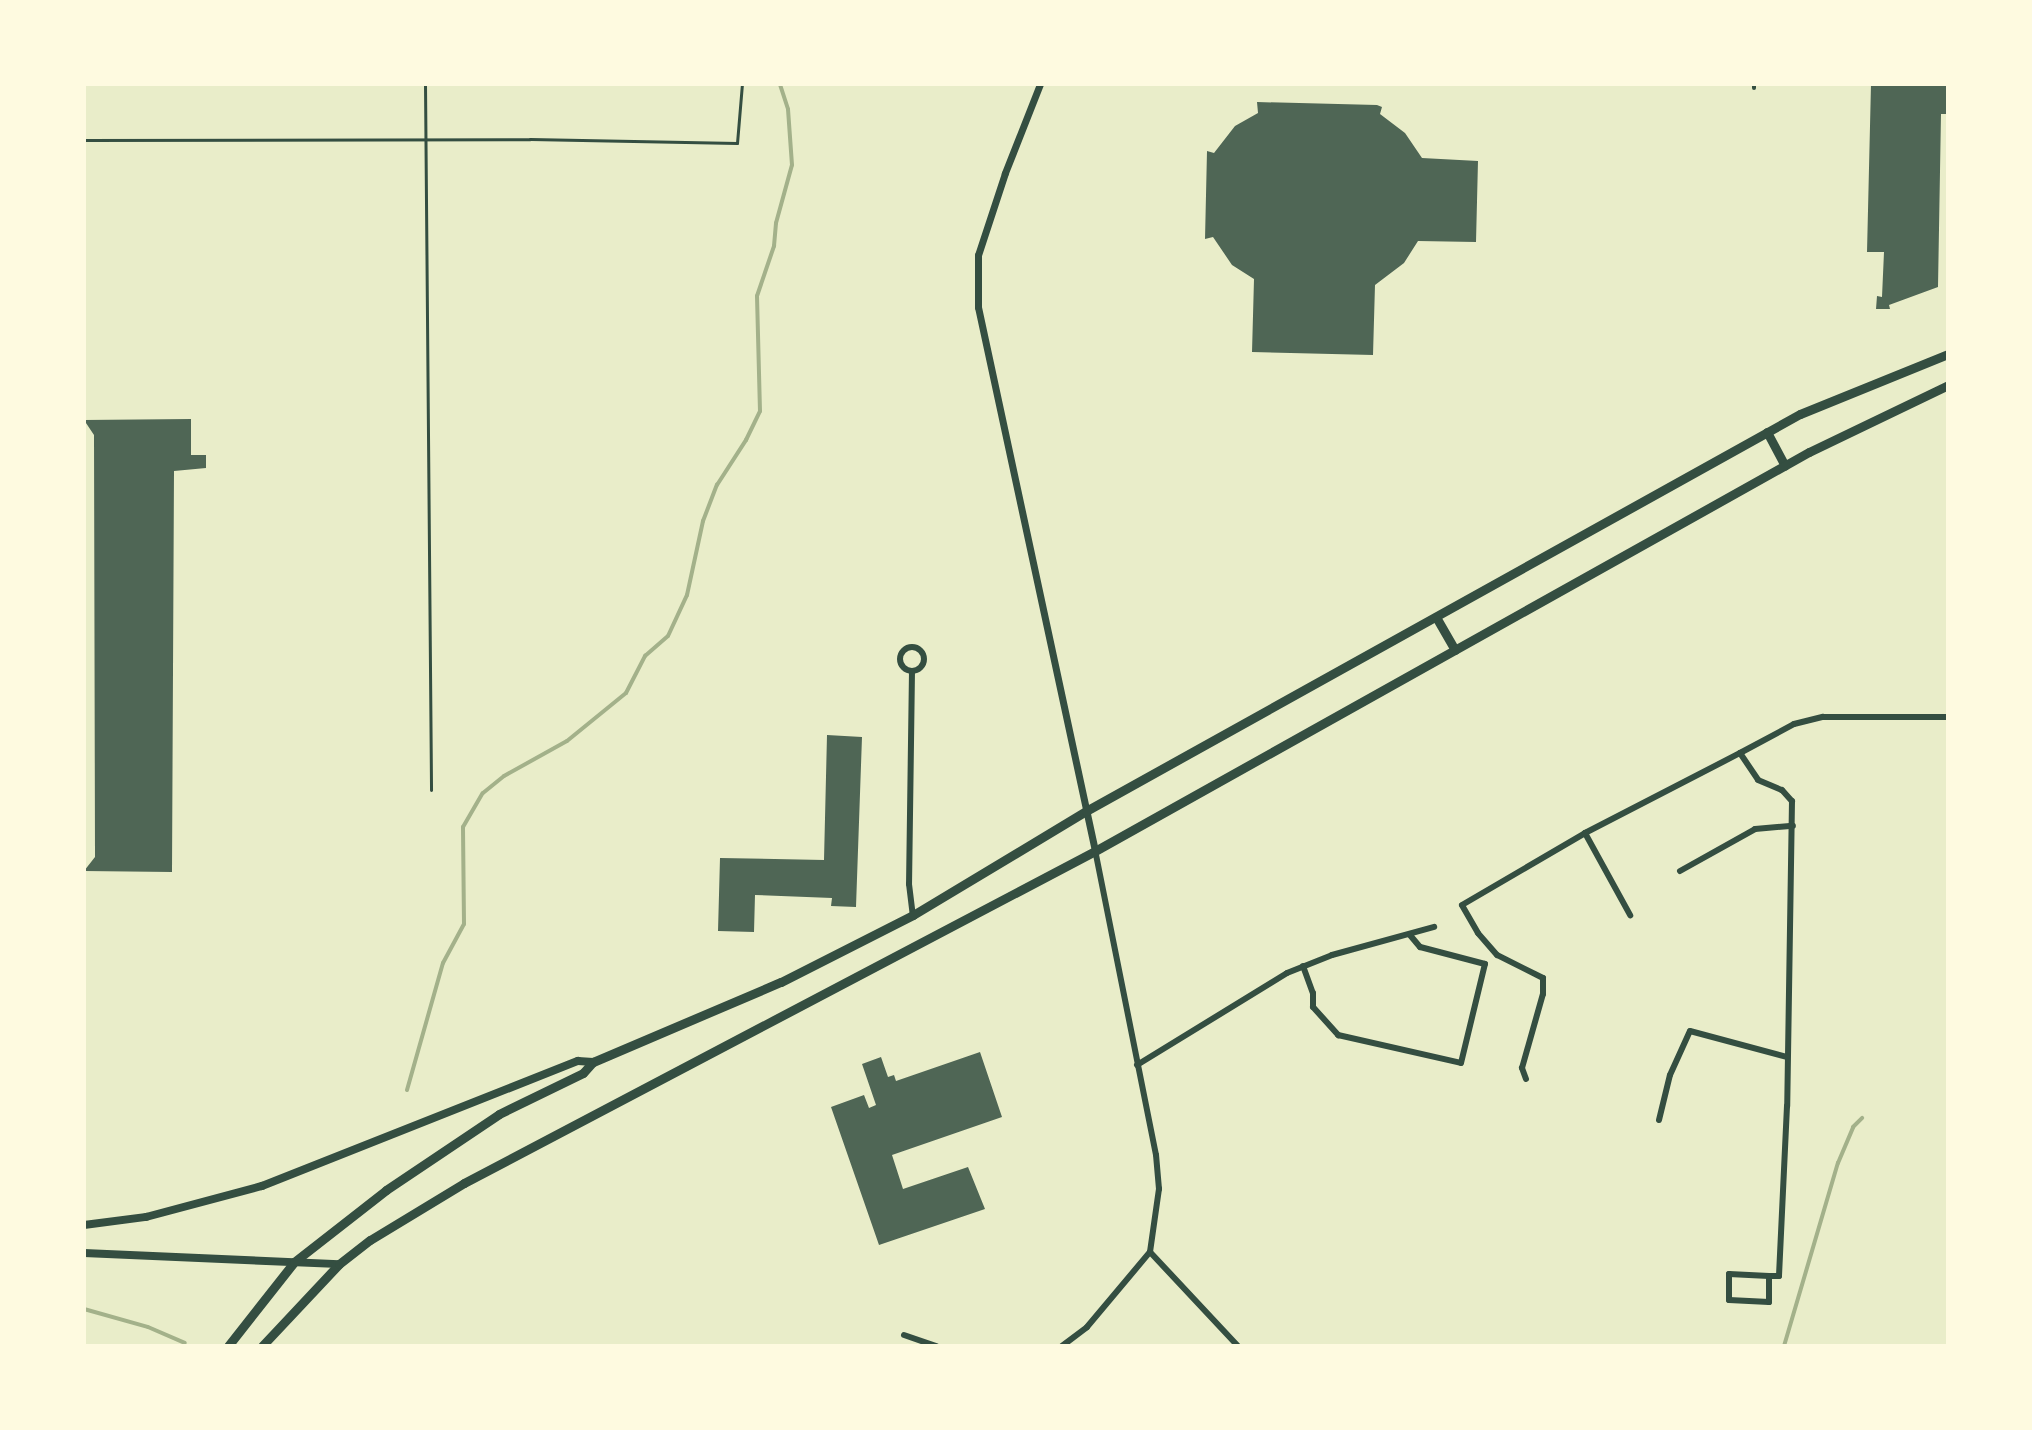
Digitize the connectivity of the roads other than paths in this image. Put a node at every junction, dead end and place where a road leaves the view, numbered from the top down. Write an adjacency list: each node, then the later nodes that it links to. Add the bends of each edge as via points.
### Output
1 (425, 84): 4 (lane)
2 (742, 84): 4 (lane, via 737,143)
3 (1040, 84): 16 (street, via 978,255 978,307)
4 (426, 139): 5 (lane); 15 (lane)
5 (84, 140)
6 (1948, 354): 8 (main road)
7 (1948, 388): 9 (main road)
8 (1767, 432): 9 (main road); 10 (main road)
9 (1785, 466): 11 (main road)
10 (1436, 617): 11 (main road); 16 (main road)
11 (1455, 650): 19 (main road)
12 (912, 671): 12 (street, via 904,669 900,659 912,647 924,657 920,669); 21 (street)
13 (1948, 717): 14 (street, via 1823,717 1794,724)
14 (1740, 753): 17 (street, via 1758,780 1782,790 1792,801); 18 (street)
15 (431, 790)
16 (1086, 811): 19 (street); 21 (main road)
17 (1793, 826): 20 (street, via 1755,829); 26 (street)
18 (1585, 833): 22 (street); 29 (street, via 1462,905 1497,955 1543,978 1522,1068)
19 (1095, 851): 28 (street); 35 (main road, via 464,1183)
20 (1680, 871)
21 (913, 915): 27 (main road, via 781,982)
22 (1630, 915)
23 (1434, 927): 24 (street)
24 (1410, 935): 25 (street); 25 (street, via 1420,947 1485,964 1461,1063 1338,1035 1313,1007)
25 (1303, 966): 28 (street)
26 (1787, 1057): 30 (street, via 1690,1031 1670,1075); 36 (street, via 1779,1276)
27 (593, 1062): 31 (main road, via 578,1061 262,1186 146,1217); 34 (main road, via 583,1073 521,1101 450,1144)
28 (1137, 1065): 32 (street, via 1159,1189)
29 (1526, 1079)
30 (1659, 1120)
31 (84, 1225)
32 (1150, 1252): 41 (street, via 1087,1327); 42 (street)
33 (84, 1253): 34 (main road)
34 (294, 1262): 35 (main road); 38 (main road)
35 (339, 1264): 39 (main road)
36 (1769, 1276): 36 (street, via 1729,1274 1729,1300 1769,1302)
37 (904, 1335): 40 (street)
38 (228, 1346)
39 (262, 1346)
40 (936, 1346)
41 (1062, 1346)
42 (1238, 1346)

